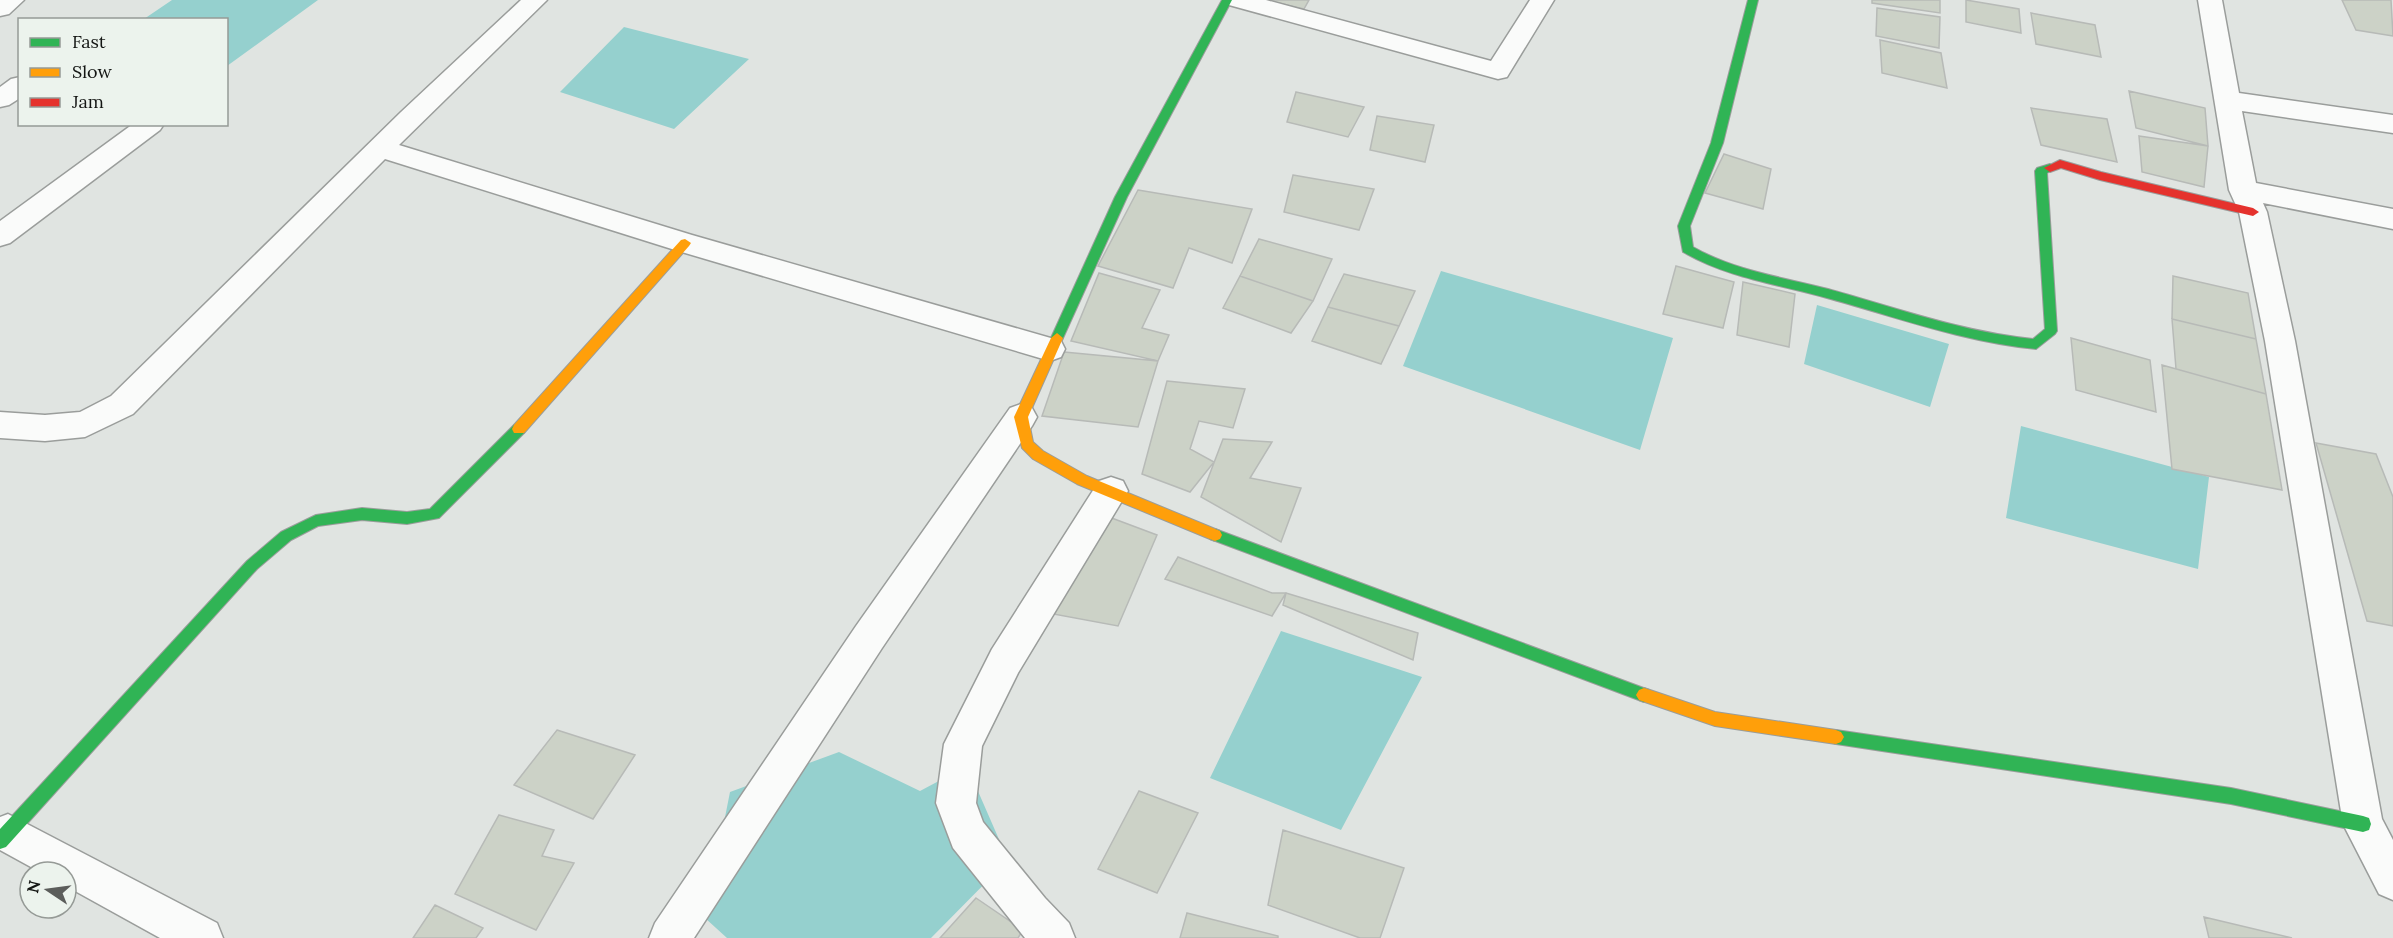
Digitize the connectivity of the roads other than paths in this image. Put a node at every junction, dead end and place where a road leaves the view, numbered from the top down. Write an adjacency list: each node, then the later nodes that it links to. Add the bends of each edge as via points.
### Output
1 (12, 0): 8 (street)
2 (535, 0): 14 (street)
3 (1227, 0): 19 (street, via 1121,197)
4 (1238, 0): 5 (street, via 1498,71)
5 (1542, 0)
6 (1753, 0): 15 (street, via 1717,143 1684,226 1687,249 1708,263 2002,342 2036,344 2051,331 2041,171 2060,164 2100,176)
7 (2210, 0): 11 (street)
8 (0, 9)
9 (18, 86): 10 (street)
10 (0, 99)
11 (2227, 100): 12 (street); 15 (street)
12 (2393, 124)
13 (148, 126): 17 (street)
14 (380, 148): 18 (street); 21 (street, via 122,405 85,424 45,428)
15 (2248, 201): 16 (street); 23 (street, via 2298,438)
16 (2393, 219)
17 (0, 236)
18 (685, 243): 19 (street); 24 (street, via 542,407 434,514 407,518 362,514 316,521 269,550)
19 (1050, 349): 20 (street)
20 (1021, 417): 22 (street, via 1026,443 1043,459); 27 (street, via 869,637)
21 (0, 424)
22 (1111, 491): 23 (street, via 1227,540 1715,719 2231,796); 28 (street, via 1005,661 963,744 956,803 967,834)
23 (2363, 824): 25 (street)
24 (4, 837): 26 (street)
25 (2393, 880)
26 (202, 938)
27 (670, 938)
28 (1054, 938)

